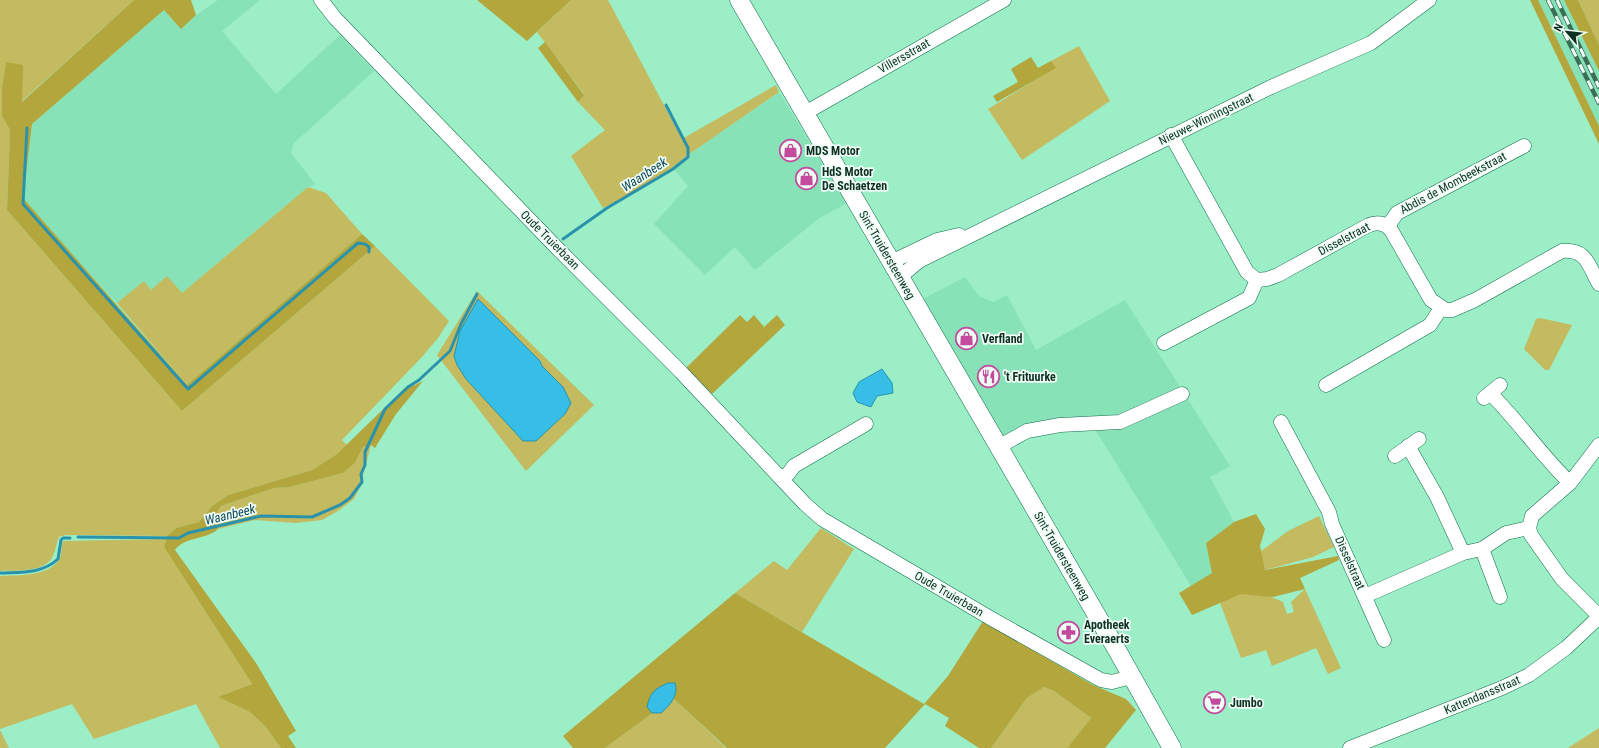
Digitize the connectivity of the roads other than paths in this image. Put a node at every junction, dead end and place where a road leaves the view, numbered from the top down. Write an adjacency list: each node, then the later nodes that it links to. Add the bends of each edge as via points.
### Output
1 (321, 0): 22 (street, Oude Truierbaan, via 335,18)
2 (740, 0): 5 (main road, Sint-Truidersteenweg)
3 (1004, 0): 5 (street, Villersstraat)
4 (1429, 0): 6 (street, Nieuwe-Winningstraat, via 1371,43 1271,87)
5 (805, 113): 9 (main road, Sint-Truidersteenweg)
6 (1172, 135): 9 (street, Nieuwe-Winningstraat, via 960,242); 10 (street, via 1247,272)
7 (1524, 146): 8 (street, Abdis de Mombeekstraat, via 1397,213)
8 (1388, 226): 10 (street, Disselstraat, via 1373,224 1278,275); 12 (street, Disselstraat, via 1431,300)
9 (895, 269): 19 (main road, Sint-Truidersteenweg)
10 (1257, 280): 13 (street, via 1249,298)
11 (1599, 284): 12 (street, via 1583,256 1574,250 1562,251 1475,300 1452,310)
12 (1441, 308): 14 (street, via 1430,325)
13 (1164, 343)
14 (1326, 384)
15 (1492, 392): 23 (street, via 1547,461)
16 (1182, 394): 19 (street, via 1120,422 1060,425 1027,431)
17 (1281, 422): 27 (street, Disselstraat, via 1329,512)
18 (866, 424): 22 (street, via 794,466)
19 (998, 447): 31 (main road, Sint-Truidersteenweg)
20 (1598, 451): 23 (street)
21 (1394, 456): 26 (street, via 1414,442)
22 (781, 478): 31 (street, Oude Truierbaan, via 827,523 992,620 1100,680 1112,682)
23 (1570, 483): 24 (street, via 1532,516)
24 (1528, 528): 25 (street, Disselstraat, via 1506,533); 29 (street, via 1562,579)
25 (1482, 549): 26 (street, Disselstraat); 28 (street)
26 (1463, 553): 27 (street, Disselstraat)
27 (1365, 596): 30 (street, Disselstraat)
28 (1500, 598)
29 (1599, 617): 33 (street, Kattendansstraat, via 1566,648 1528,675 1502,688)
30 (1384, 640)
31 (1131, 677): 32 (main road, Sint-Truidersteenweg)
32 (1172, 748)
33 (1350, 748)

